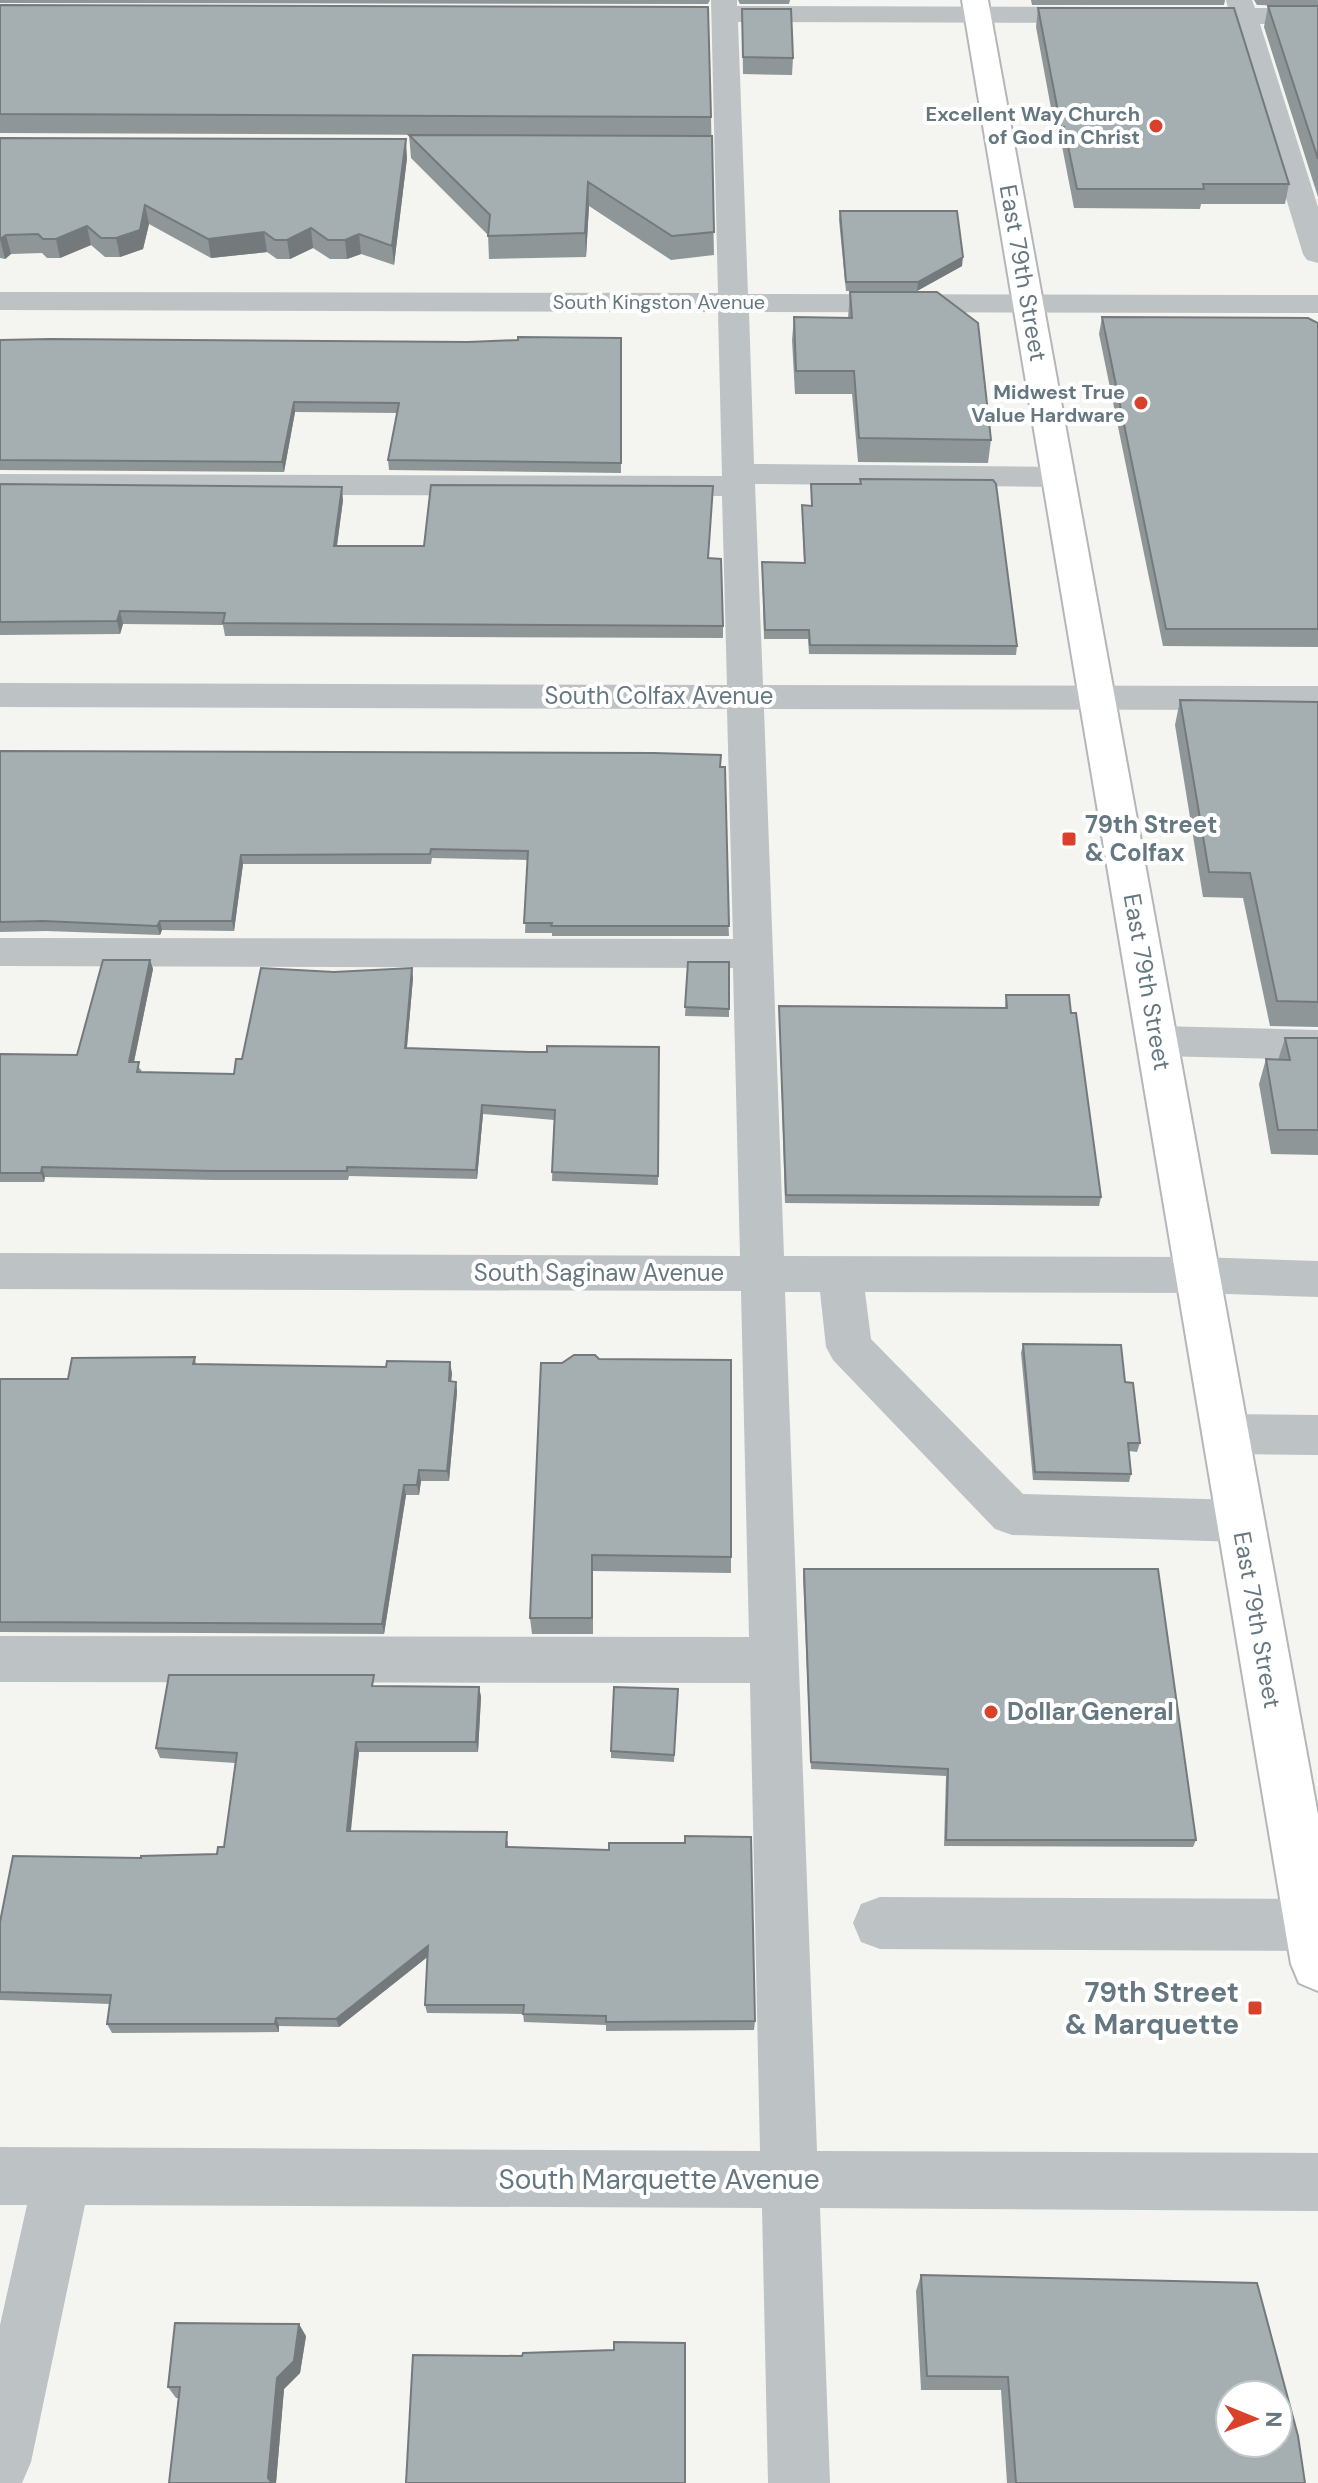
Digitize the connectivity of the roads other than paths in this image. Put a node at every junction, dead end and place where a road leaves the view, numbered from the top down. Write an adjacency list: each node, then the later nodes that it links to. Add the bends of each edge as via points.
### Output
1 (976, 8): 3 (street); 4 (street); 12 (main road, East 79th Street)
2 (1241, 8): 5 (street); 6 (street); 7 (street)
3 (713, 10): 11 (street, via 712,148)
4 (1118, 16)
5 (1149, 16)
6 (1318, 16)
7 (1287, 155): 8 (street); 9 (street)
8 (1318, 155)
9 (1318, 254)
10 (0, 301): 11 (street, South Kingston Avenue)
11 (733, 303): 12 (street, South Kingston Avenue); 15 (street)
12 (1028, 304): 13 (street, South Kingston Avenue); 14 (main road, East 79th Street)
13 (1318, 304)
14 (1059, 477): 15 (street); 19 (main road, East 79th Street)
15 (738, 480): 16 (street); 18 (street)
16 (0, 484)
17 (0, 695): 18 (street, South Colfax Avenue)
18 (744, 697): 19 (street, South Colfax Avenue); 22 (street)
19 (1097, 697): 20 (street, South Colfax Avenue); 23 (main road, East 79th Street)
20 (1318, 698)
21 (0, 952): 22 (street)
22 (752, 954): 26 (street)
23 (1157, 1041): 24 (street); 28 (main road, East 79th Street)
24 (1318, 1045)
25 (0, 1271): 26 (street, South Saginaw Avenue)
26 (762, 1274): 27 (street, South Saginaw Avenue); 34 (street)
27 (840, 1274): 28 (street, South Saginaw Avenue); 32 (street, via 849,1347 1012,1514)
28 (1198, 1275): 29 (street, South Saginaw Avenue); 30 (main road, East 79th Street)
29 (1318, 1279)
30 (1226, 1434): 31 (street); 32 (main road, East 79th Street)
31 (1318, 1435)
32 (1240, 1521): 36 (main road, East 79th Street)
33 (0, 1659): 34 (street)
34 (774, 1660): 39 (street)
35 (880, 1923): 36 (street)
36 (1314, 1944)
37 (0, 2176): 38 (street, South Marquette Avenue)
38 (62, 2176): 39 (street, South Marquette Avenue); 41 (street)
39 (789, 2180): 40 (street, South Marquette Avenue); 42 (street)
40 (1318, 2182)
41 (0, 2462)
42 (799, 2483)

